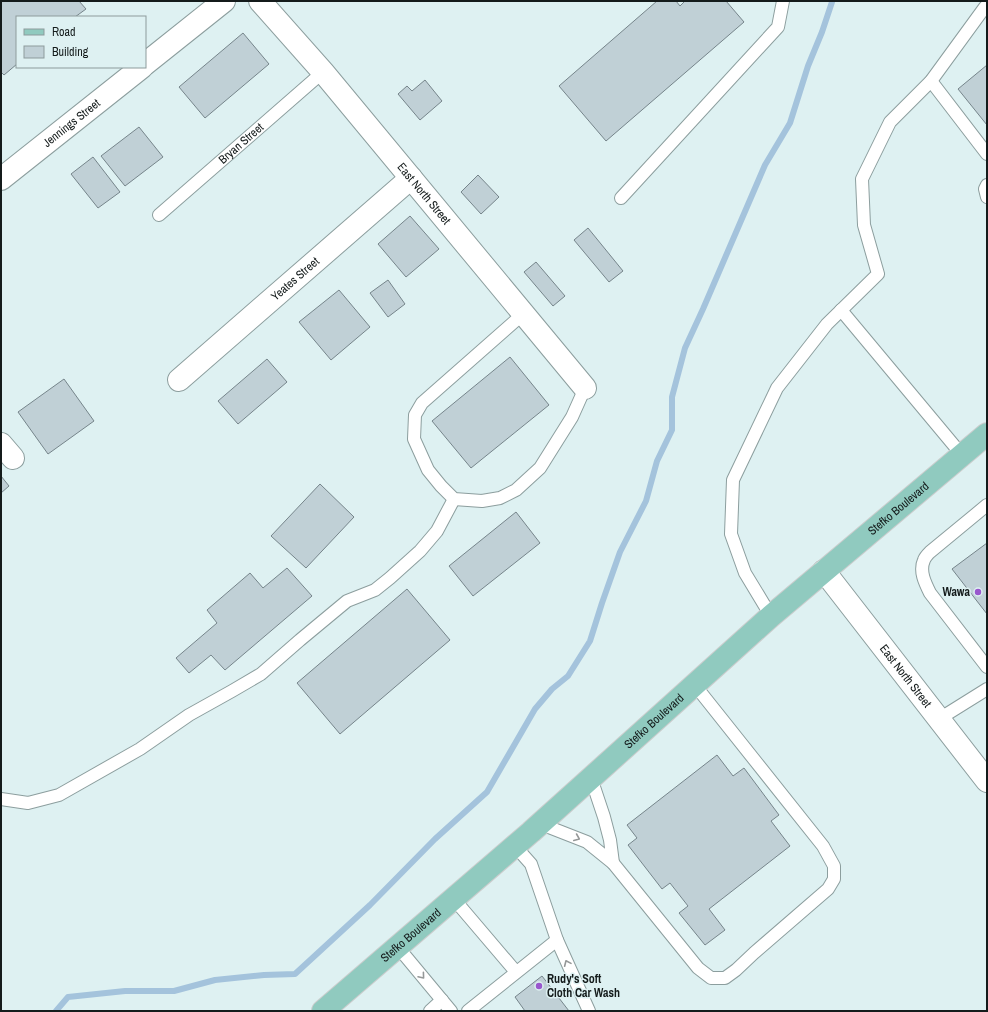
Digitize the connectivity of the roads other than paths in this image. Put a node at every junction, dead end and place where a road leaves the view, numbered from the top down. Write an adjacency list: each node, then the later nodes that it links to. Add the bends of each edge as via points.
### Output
1 (224, 1): 5 (street)
2 (260, 1): 7 (street, East North Street)
3 (783, 1): 14 (lane, via 778,27)
4 (985, 7): 8 (lane)
5 (146, 63)
6 (141, 68): 11 (street, Jennings Street)
7 (323, 72): 10 (street, East North Street); 15 (lane, Bryan Street)
8 (931, 81): 9 (lane); 16 (lane, via 890,122 862,180 864,225 878,274)
9 (987, 154)
10 (410, 178): 17 (street, East North Street); 18 (street, Yeates Street)
11 (1, 179)
12 (987, 185): 13 (lane)
13 (987, 197)
14 (621, 198)
15 (159, 215)
16 (841, 310): 21 (lane); 25 (lane, via 777,388 733,480 731,534 745,573)
17 (523, 314): 19 (street, East North Street); 22 (lane, via 422,403 415,415 414,439 428,470)
18 (179, 380)
19 (585, 388): 22 (lane, via 572,417 540,468 516,490 500,498 482,501)
20 (987, 434): 21 (main road, Stefko Boulevard)
21 (962, 455): 24 (main road, Stefko Boulevard)
22 (454, 499): 32 (lane, via 437,532 420,551 375,590 347,601 261,674 189,715 140,749 59,795 28,803)
23 (987, 505): 26 (lane, via 930,552 924,559 922,569 930,592)
24 (824, 571): 25 (main road, Stefko Boulevard); 29 (street, East North Street)
25 (771, 616): 27 (main road, Stefko Boulevard)
26 (987, 667)
27 (694, 684): 30 (main road, Stefko Boulevard); 35 (lane, via 823,846 834,866 834,879 828,889 736,970 725,978 711,978 698,968)
28 (987, 689): 29 (lane)
29 (939, 719): 31 (street, East North Street)
30 (591, 778): 33 (main road, Stefko Boulevard); 35 (lane, via 610,840)
31 (987, 781)
32 (1, 799)
33 (540, 824): 34 (main road, Stefko Boulevard); 35 (lane, one-way to 35, via 587,842)
34 (515, 846): 36 (main road, Stefko Boulevard); 37 (lane, via 531,864)
35 (613, 863)
36 (453, 898): 38 (main road, Stefko Boulevard); 39 (lane)
37 (557, 940): 39 (lane); 45 (lane, one-way to 37)
38 (397, 946): 40 (lane, one-way to 40); 41 (main road, Stefko Boulevard)
39 (516, 972): 44 (lane)
40 (442, 1000): 42 (lane); 43 (lane)
41 (323, 1011)
42 (430, 1011)
43 (452, 1011)
44 (468, 1011)
45 (589, 1011)

